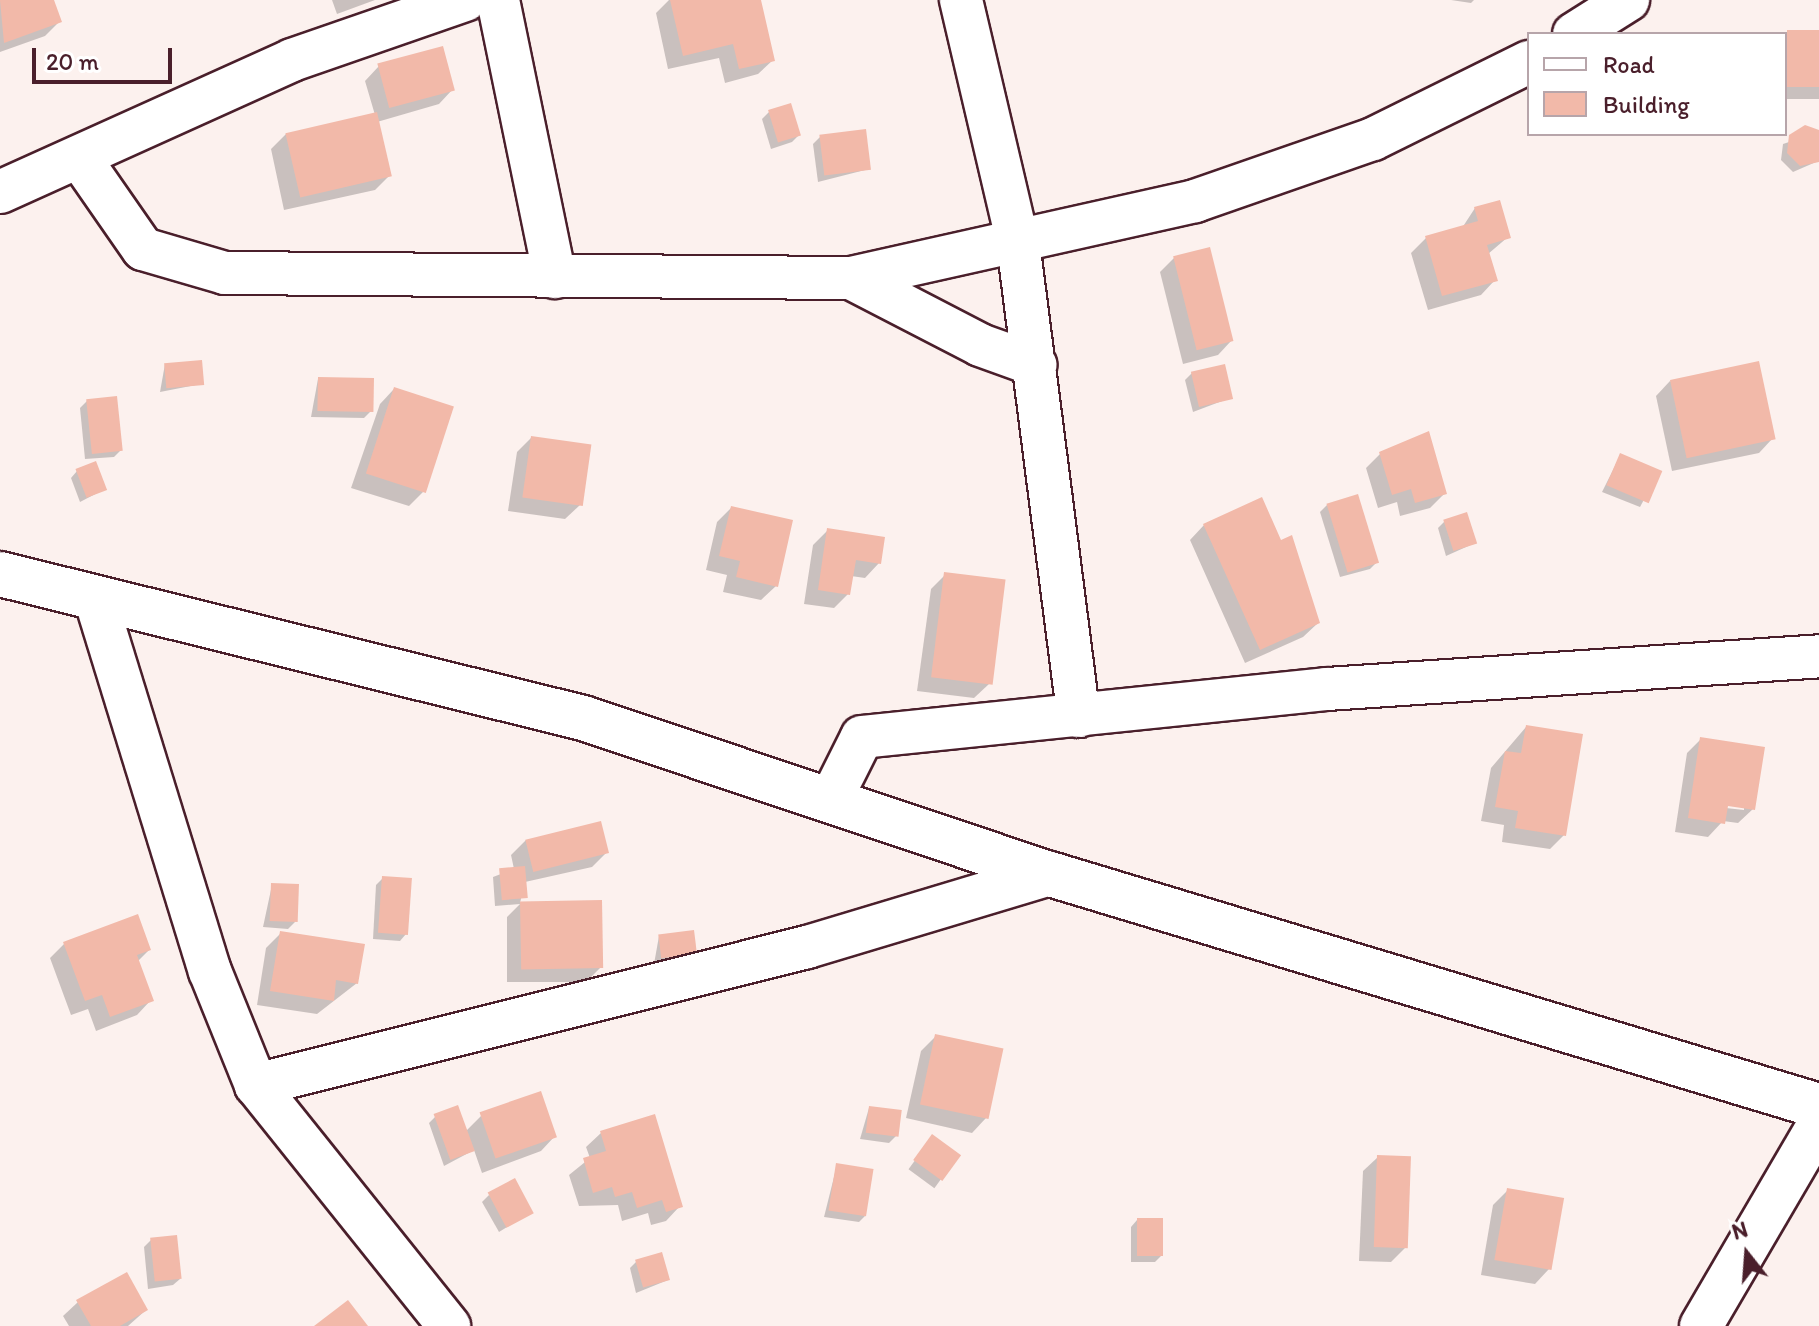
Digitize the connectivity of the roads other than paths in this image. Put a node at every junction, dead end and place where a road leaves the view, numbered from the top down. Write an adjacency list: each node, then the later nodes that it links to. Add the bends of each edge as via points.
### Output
1 (465, 0): 7 (street, via 292,60)
2 (498, 0): 10 (street)
3 (961, 0): 9 (street)
4 (1628, 0): 5 (street)
5 (1577, 32)
6 (1527, 63): 9 (street, via 1373,139 1195,201)
7 (79, 157): 8 (street); 10 (street, via 143,249 225,273)
8 (0, 192)
9 (1018, 243): 11 (street); 12 (street)
10 (555, 277): 11 (street)
11 (851, 278): 12 (street, via 980,345)
12 (1036, 365): 16 (street)
13 (0, 574): 14 (street)
14 (96, 601): 17 (street, via 583,718); 19 (street, via 210,971)
15 (1819, 656): 16 (street, via 1327,689)
16 (1079, 716): 17 (street, via 862,737)
17 (831, 799): 18 (street)
18 (1050, 874): 19 (street, via 898,923); 20 (street)
19 (256, 1085): 22 (street)
20 (1819, 1106)
21 (1819, 1124): 23 (street)
22 (449, 1326)
23 (1701, 1326)

